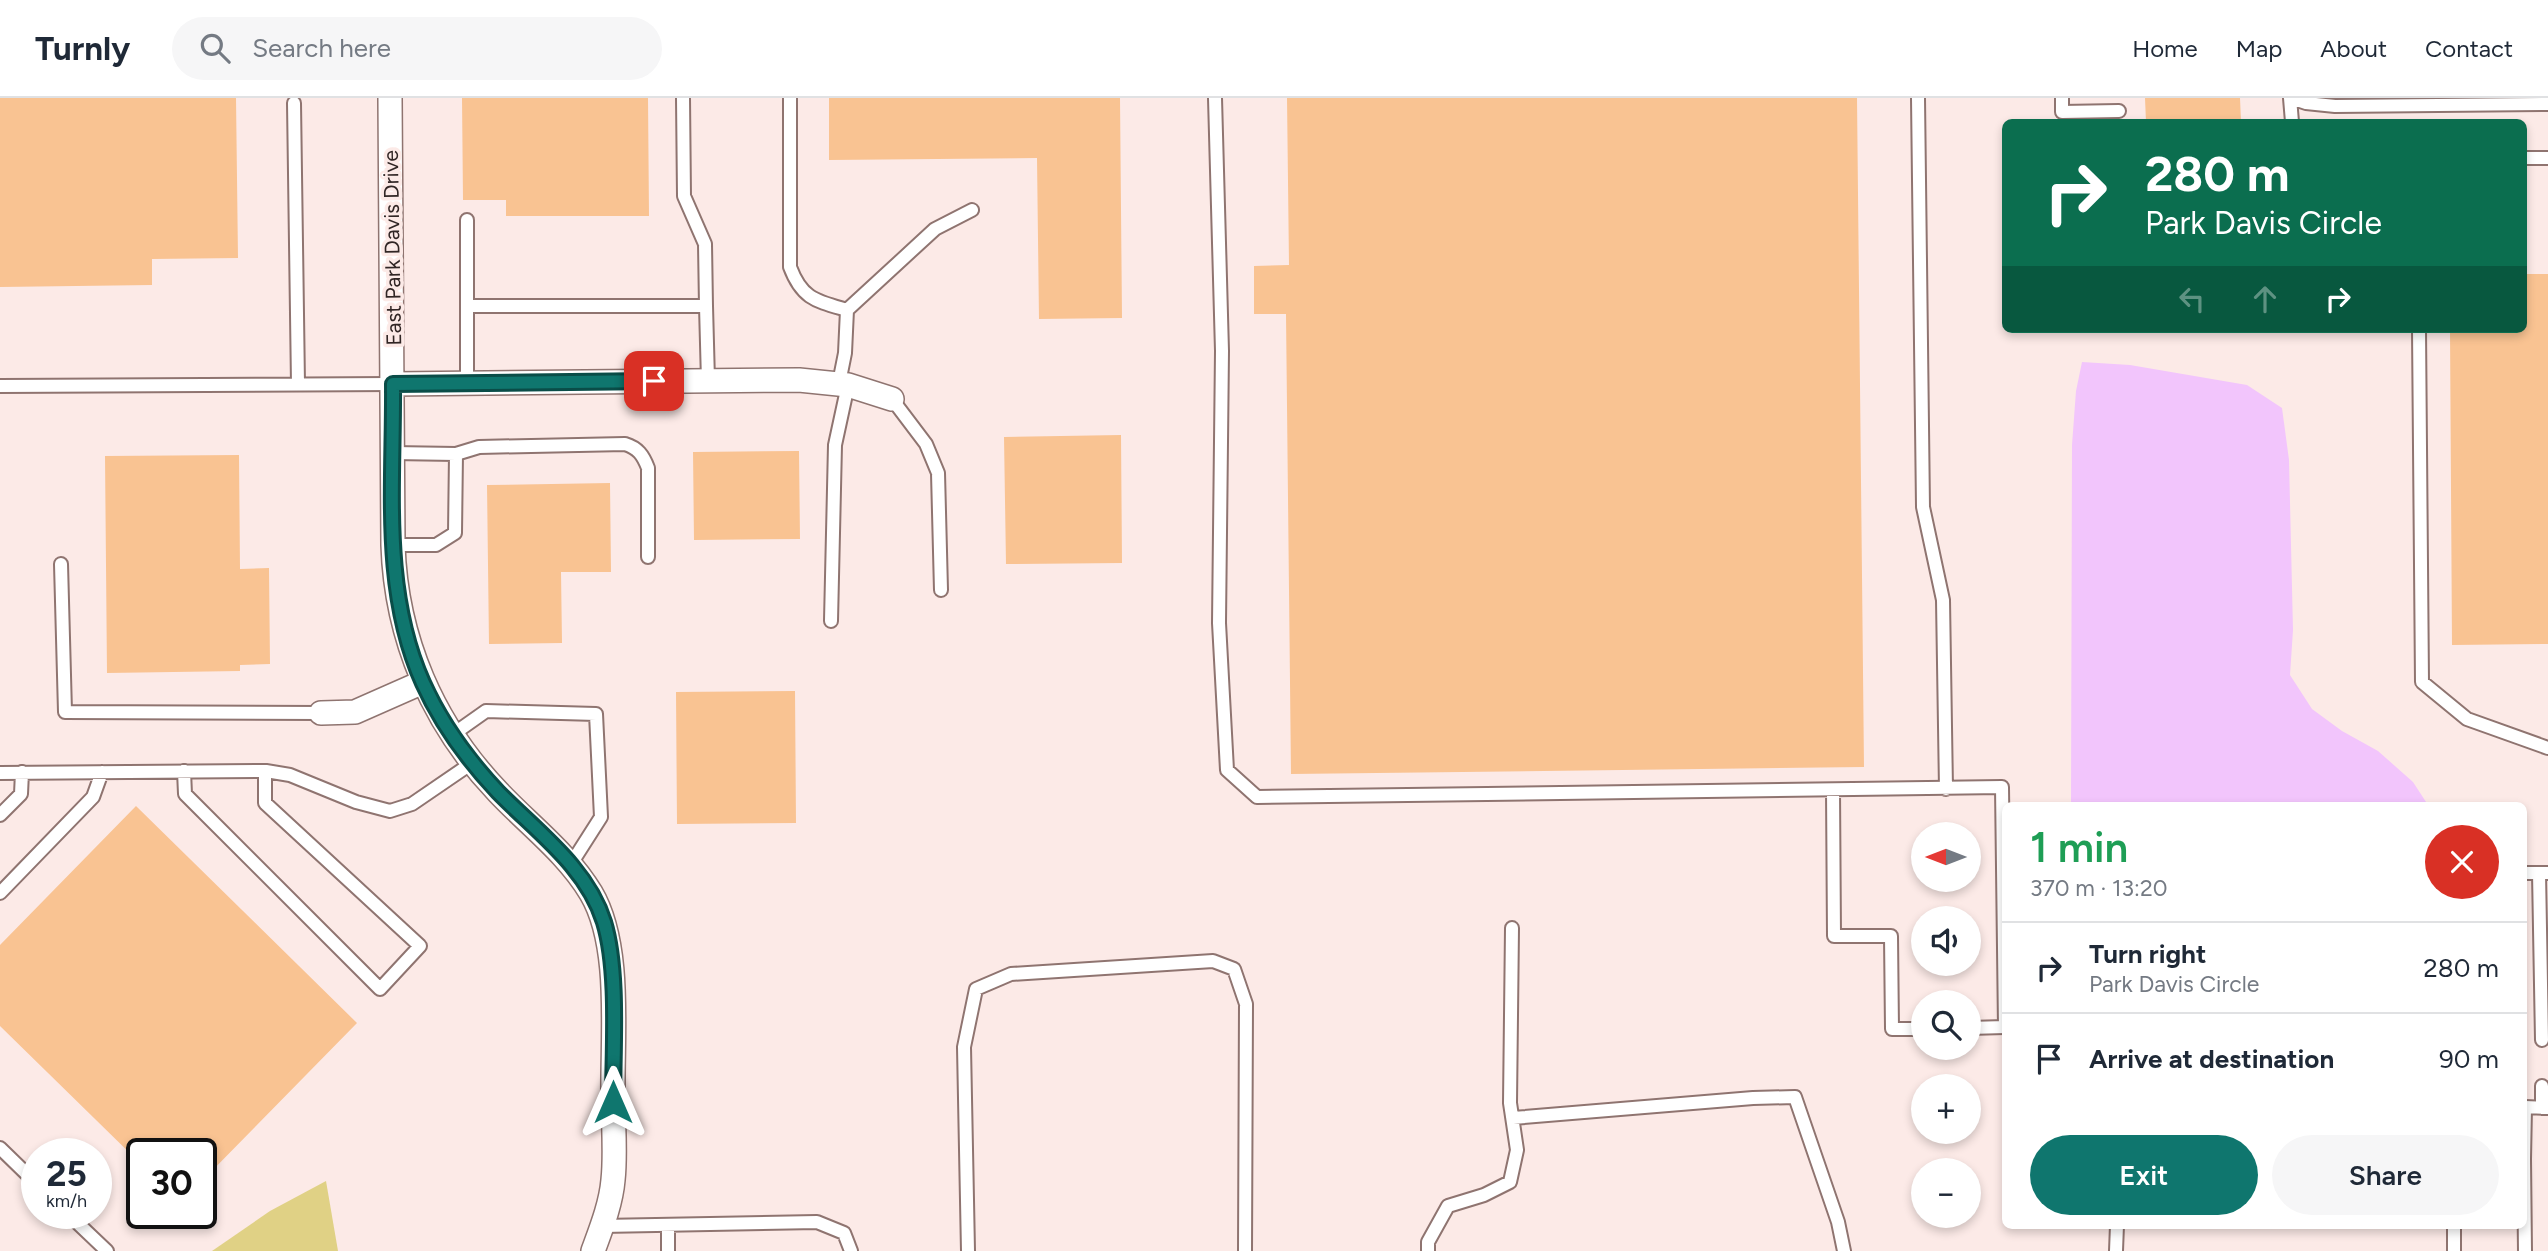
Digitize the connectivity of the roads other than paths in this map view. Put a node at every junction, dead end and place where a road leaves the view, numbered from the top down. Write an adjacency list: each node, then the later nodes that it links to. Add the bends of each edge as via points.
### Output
1 (390, 98): 23 (street, East Park Davis Drive)
2 (683, 98): 17 (lane, via 684,196 705,244)
3 (790, 98): 18 (lane, via 790,267 797,284 813,299)
4 (1215, 98): 45 (lane, via 1222,351 1219,623 1227,770 1257,797)
5 (1918, 98): 44 (lane, via 1923,507 1943,600)
6 (2062, 98): 10 (lane, via 2062,112)
7 (2290, 98): 9 (lane, via 2335,106); 11 (lane)
8 (294, 103): 22 (lane)
9 (2548, 104)
10 (2119, 111)
11 (2292, 119)
12 (2527, 158): 13 (lane)
13 (2548, 158)
14 (972, 210): 18 (lane, via 935,229)
15 (467, 220): 16 (lane)
16 (468, 306): 17 (lane); 21 (lane)
17 (706, 306): 20 (lane)
18 (847, 310): 24 (lane)
19 (2419, 333): 37 (lane, via 2422,682 2467,719)
20 (708, 381): 21 (street); 24 (street)
21 (467, 383): 23 (street)
22 (298, 384): 23 (lane); 25 (lane)
23 (393, 384): 27 (street, East Park Davis Drive)
24 (844, 384): 26 (street); 33 (lane, via 835,445)
25 (0, 386)
26 (892, 399): 32 (lane, via 926,444 938,473)
27 (393, 453): 28 (lane); 29 (street, East Park Davis Drive)
28 (456, 454): 29 (lane, via 455,533 436,545); 30 (lane, via 479,447 635,447 648,468)
29 (393, 545): 34 (street, East Park Davis Drive, via 399,606)
30 (648, 556)
31 (61, 564): 35 (lane, via 65,712)
32 (941, 590)
33 (831, 621)
34 (423, 682): 35 (street, via 355,712); 36 (street, East Park Davis Drive)
35 (321, 713)
36 (452, 735): 38 (street, East Park Davis Drive); 48 (lane, via 486,711 596,714 601,817)
37 (2548, 748)
38 (472, 763): 40 (lane, via 412,804 390,811 290,775); 48 (street, East Park Davis Drive)
39 (184, 771): 40 (lane); 40 (lane, via 185,794 380,989 420,946 265,803); 42 (lane)
40 (265, 771)
41 (22, 772): 42 (lane); 43 (lane); 47 (lane, via 21,794)
42 (102, 772): 50 (lane, via 93,797)
43 (0, 773)
44 (1946, 789): 45 (lane); 46 (lane, via 2002,788)
45 (1833, 790): 54 (lane, via 1834,936 1891,936 1892,1029)
46 (2002, 802)
47 (0, 815)
48 (570, 864): 63 (street, East Park Davis Drive, via 592,894 604,923 612,971 613,1181)
49 (2544, 873): 55 (lane)
50 (0, 893)
51 (1512, 928): 59 (lane)
52 (2002, 1027): 53 (lane)
53 (1981, 1028)
54 (1911, 1029)
55 (2542, 1040)
56 (2542, 1086): 58 (lane)
57 (2527, 1107): 58 (lane)
58 (2545, 1108)
59 (1513, 1118): 74 (lane, via 1517,1150 1510,1182 1448,1206 1428,1242); 75 (lane, via 1795,1097)
60 (0, 1148): 61 (lane)
61 (21, 1168)
62 (668, 1225): 63 (lane); 70 (lane); 71 (lane, via 817,1222 844,1233)
63 (602, 1226): 69 (street, East Park Davis Drive)
64 (84, 1229): 68 (lane)
65 (2117, 1229): 76 (lane)
66 (2454, 1229): 77 (lane)
67 (2525, 1229): 78 (lane)
68 (107, 1251)
69 (593, 1251)
70 (668, 1251)
71 (850, 1251)
72 (968, 1251): 73 (lane, via 964,1047 976,989 1011,974 1213,961 1234,969 1246,1004)
73 (1245, 1251)
74 (1428, 1251)
75 (1844, 1251)
76 (2116, 1251)
77 (2454, 1251)
78 (2525, 1251)

